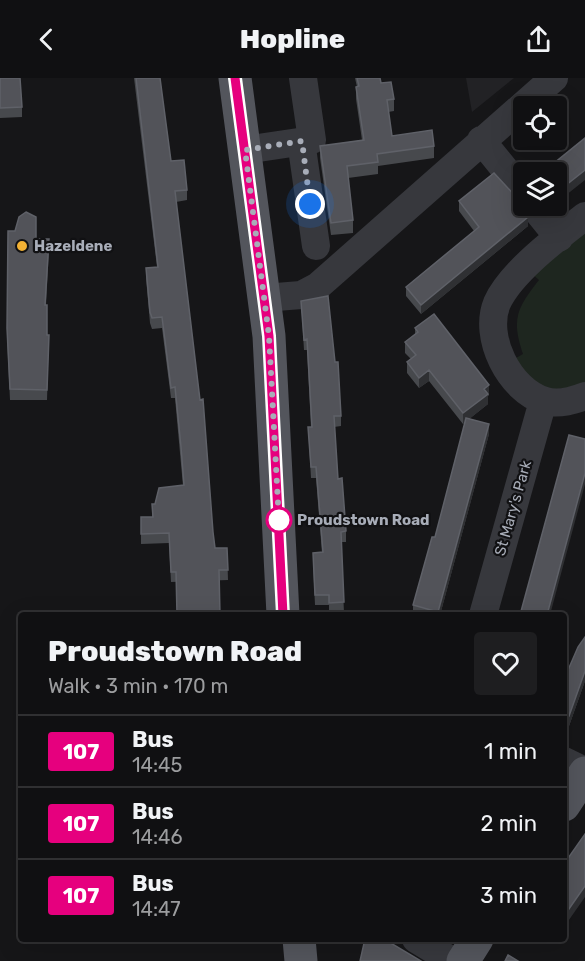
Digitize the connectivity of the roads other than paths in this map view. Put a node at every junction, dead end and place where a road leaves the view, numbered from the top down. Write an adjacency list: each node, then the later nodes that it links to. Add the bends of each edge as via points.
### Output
1 (235, 78): 6 (main road)
2 (303, 78): 5 (street, via 312,140)
3 (554, 78): 4 (street)
4 (481, 140): 7 (street); 12 (street, via 318,286 301,295)
5 (302, 141): 6 (street); 11 (street)
6 (245, 150): 12 (main road)
7 (513, 179)
8 (541, 216): 10 (street)
9 (585, 216): 10 (street)
10 (559, 238): 14 (street, via 505,288 494,319 494,340 509,373)
11 (316, 246)
12 (264, 298): 15 (main road)
13 (585, 396): 14 (street, via 558,403)
14 (543, 401): 16 (street, St Mary's Park)
15 (284, 612)
16 (484, 612)
17 (567, 763): 18 (street)
18 (585, 772): 19 (main road)
19 (567, 800)
20 (300, 942): 23 (main road)
21 (421, 942): 24 (street)
22 (475, 942): 25 (main road)
23 (301, 961)
24 (452, 961)
25 (462, 961)

